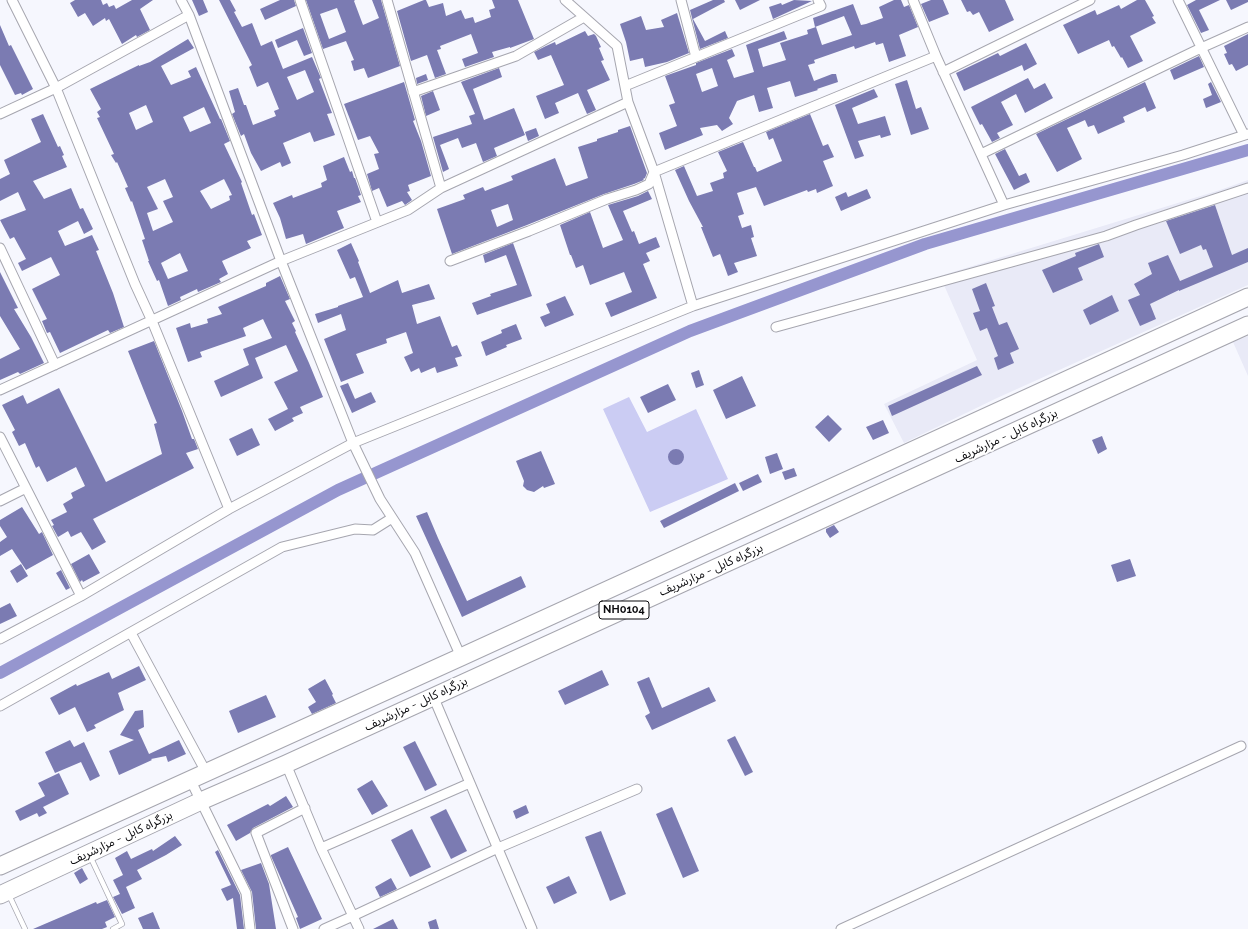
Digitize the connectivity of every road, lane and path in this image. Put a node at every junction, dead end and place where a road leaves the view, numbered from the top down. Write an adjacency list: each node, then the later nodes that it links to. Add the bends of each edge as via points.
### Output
1 (12, 0): 19 (street)
2 (180, 0): 11 (street)
3 (300, 0): 29 (street)
4 (387, 0): 20 (street)
5 (565, 0): 12 (street)
6 (681, 0): 16 (street)
7 (818, 0): 16 (street, via 821,6)
8 (913, 0): 15 (street)
9 (1090, 0): 17 (street)
10 (1178, 0): 14 (street)
11 (189, 15): 19 (street); 31 (street)
12 (584, 17): 18 (street, via 617,46); 20 (street, via 516,56)
13 (1248, 27): 14 (street)
14 (1201, 48): 23 (street); 24 (street)
15 (936, 56): 17 (street); 25 (street)
16 (696, 57): 18 (street)
17 (943, 72): 24 (street)
18 (625, 86): 21 (street)
19 (56, 88): 22 (street); 35 (street, via 134,284)
20 (413, 92): 26 (street)
21 (628, 102): 25 (street); 26 (street)
22 (0, 114)
23 (1246, 135): 28 (street)
24 (981, 154): 28 (street)
25 (654, 172): 32 (street, via 649,184 636,190); 34 (street)
26 (441, 188): 29 (street, via 408,210)
27 (1248, 188): 37 (street, via 1106,236)
28 (1004, 205): 34 (street)
29 (377, 222): 31 (street)
30 (0, 248): 38 (street)
31 (281, 261): 35 (street); 41 (street)
32 (450, 261)
33 (1248, 297): 49 (highway, بزرگراه کابل - مزارشریف / NH0104)
34 (693, 306): 41 (street)
35 (152, 321): 38 (street); 44 (street)
36 (1248, 325): 50 (highway, بزرگراه کابل - مزارشریف / NH0104)
37 (776, 327)
38 (55, 365): 39 (street)
39 (0, 390)
40 (0, 436): 42 (street)
41 (353, 443): 44 (street); 45 (street)
42 (26, 488): 43 (street); 46 (street)
43 (0, 501)
44 (229, 509): 46 (street)
45 (392, 518): 47 (street, via 373,530 355,529 282,547); 49 (street, via 415,553)
46 (81, 596): 48 (street)
47 (131, 633): 51 (street); 54 (street)
48 (0, 639)
49 (461, 657): 54 (highway, بزرگراه کابل - مزارشریف / NH0104)
50 (433, 696): 53 (highway, بزرگراه کابل - مزارشریف / NH0104); 56 (street)
51 (0, 706)
52 (1241, 746): 73 (street)
53 (286, 764): 58 (highway, بزرگراه کابل - مزارشریف / NH0104); 59 (street)
54 (206, 772): 55 (highway, بزرگراه کابل - مزارشریف / NH0104)
55 (190, 779): 58 (street); 63 (highway, بزرگراه کابل - مزارشریف / NH0104)
56 (470, 783): 60 (street); 61 (street)
57 (636, 789): 61 (street)
58 (201, 801): 62 (highway, بزرگراه کابل - مزارشریف / NH0104); 68 (street, via 246,893)
59 (305, 808): 60 (street); 69 (street, via 256,833)
60 (320, 848): 65 (street)
61 (498, 848): 65 (street); 72 (street)
62 (89, 853): 64 (highway, بزرگراه کابل - مزارشریف / NH0104); 67 (lane, via 122,924)
63 (0, 866)
64 (4, 893): 66 (lane)
65 (353, 916): 70 (street); 71 (street)
66 (24, 929)
67 (113, 929)
68 (250, 929)
69 (293, 929)
70 (324, 929)
71 (359, 929)
72 (532, 929)
73 (841, 929)

